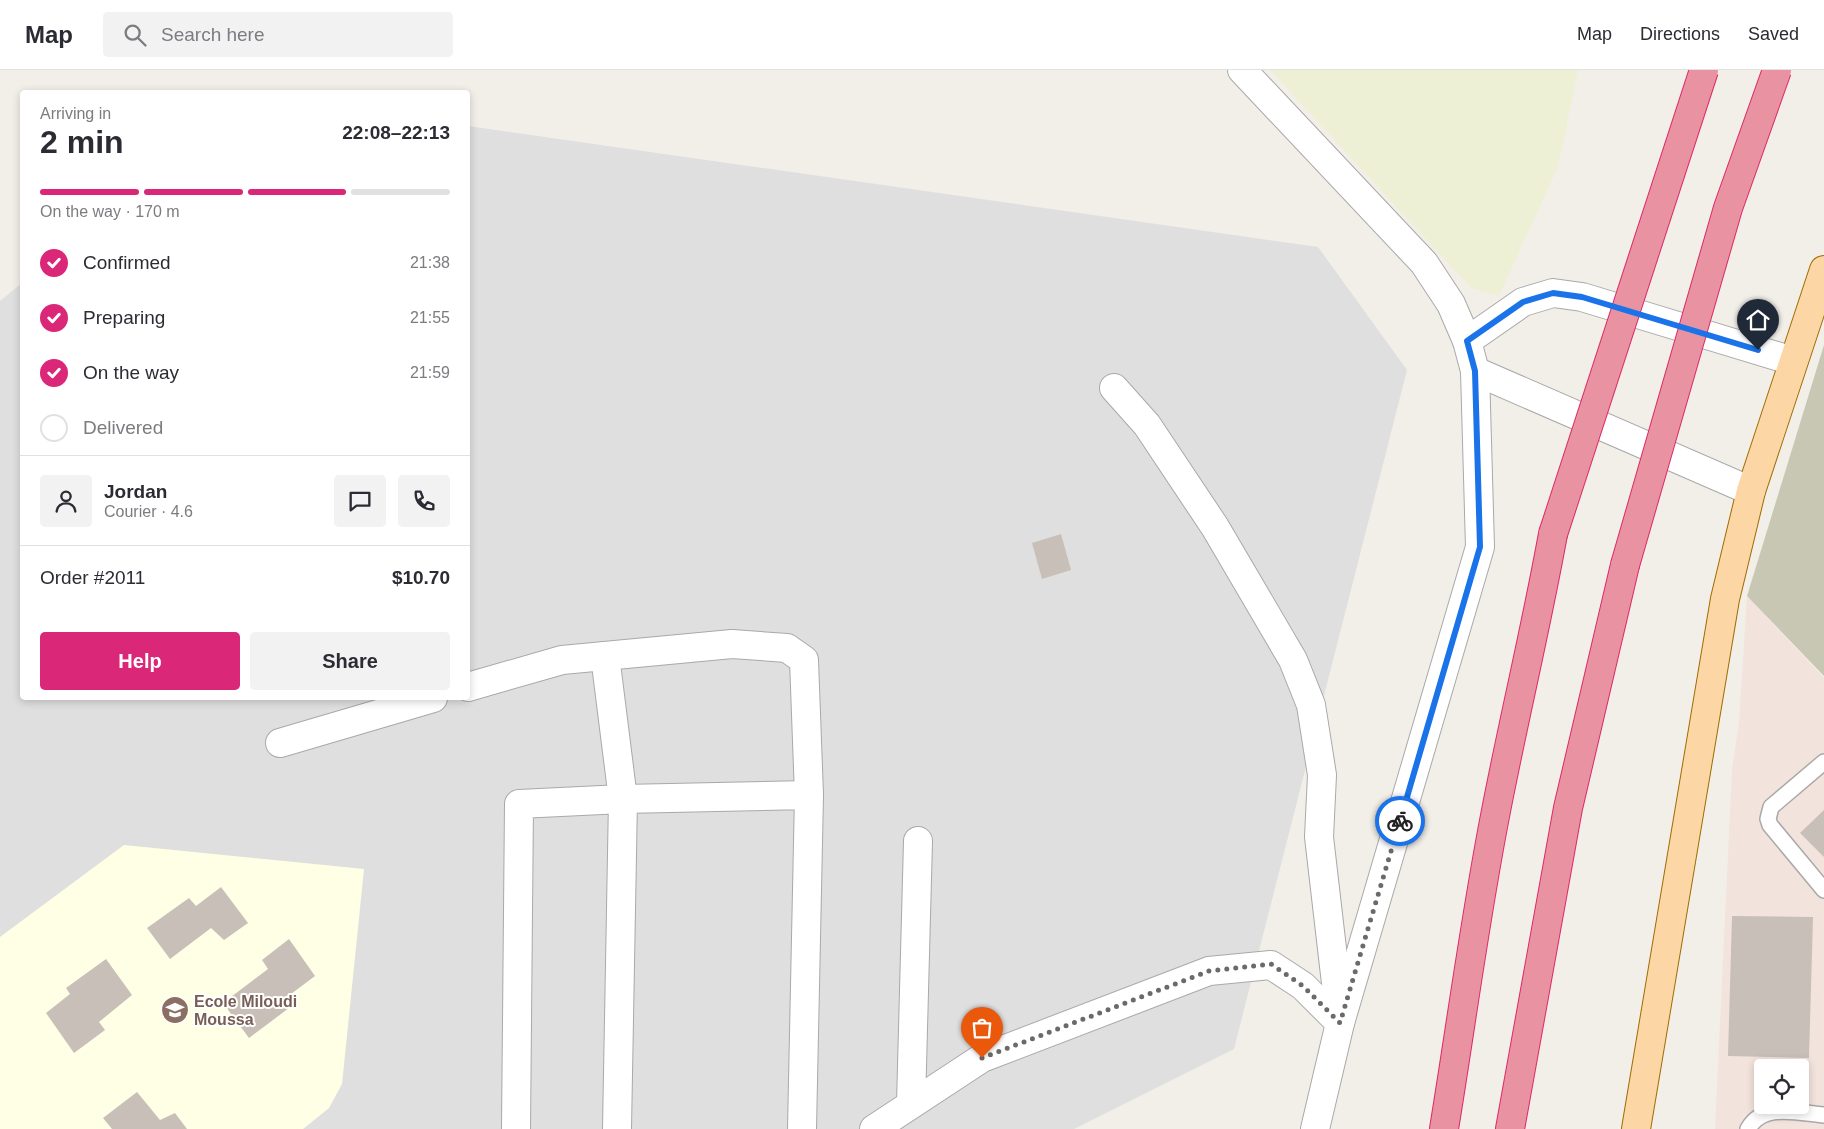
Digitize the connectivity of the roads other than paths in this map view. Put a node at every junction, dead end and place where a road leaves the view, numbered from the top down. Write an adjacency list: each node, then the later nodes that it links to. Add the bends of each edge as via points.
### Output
1 (1242, 70): 5 (street, via 1424,264 1451,304)
2 (1704, 70): 27 (highway, bridge, via 1553,534 1495,818)
3 (1777, 70): 28 (highway, bridge, via 1728,208 1625,565 1568,808)
4 (1824, 270): 6 (main road)
5 (1467, 341): 6 (street, via 1523,302 1553,293 1582,297); 7 (street)
6 (1793, 361): 9 (main road)
7 (1475, 371): 9 (street); 19 (street, via 1480,547)
8 (1114, 388): 19 (street, via 1147,425 1215,528 1293,660 1311,705 1322,775 1320,837)
9 (1751, 491): 29 (main road, via 1725,599)
10 (605, 656): 11 (street, via 562,660); 15 (street, via 732,644 788,648 804,660); 16 (street)
11 (470, 686)
12 (426, 700): 13 (street)
13 (280, 743)
14 (1824, 762): 18 (lane, via 1771,807 1768,819)
15 (809, 795): 16 (street); 24 (street)
16 (622, 799): 22 (street, via 519,804); 23 (street)
17 (918, 841): 20 (street)
18 (1824, 890)
19 (1340, 1023): 20 (street, via 1303,986 1271,964 1209,971 982,1058); 26 (street)
20 (911, 1104): 25 (street)
21 (1824, 1115): 30 (lane, via 1770,1112 1760,1115)
22 (516, 1129)
23 (617, 1129)
24 (802, 1129)
25 (874, 1129)
26 (1315, 1129)
27 (1444, 1129)
28 (1510, 1129)
29 (1636, 1129)
30 (1748, 1129)

